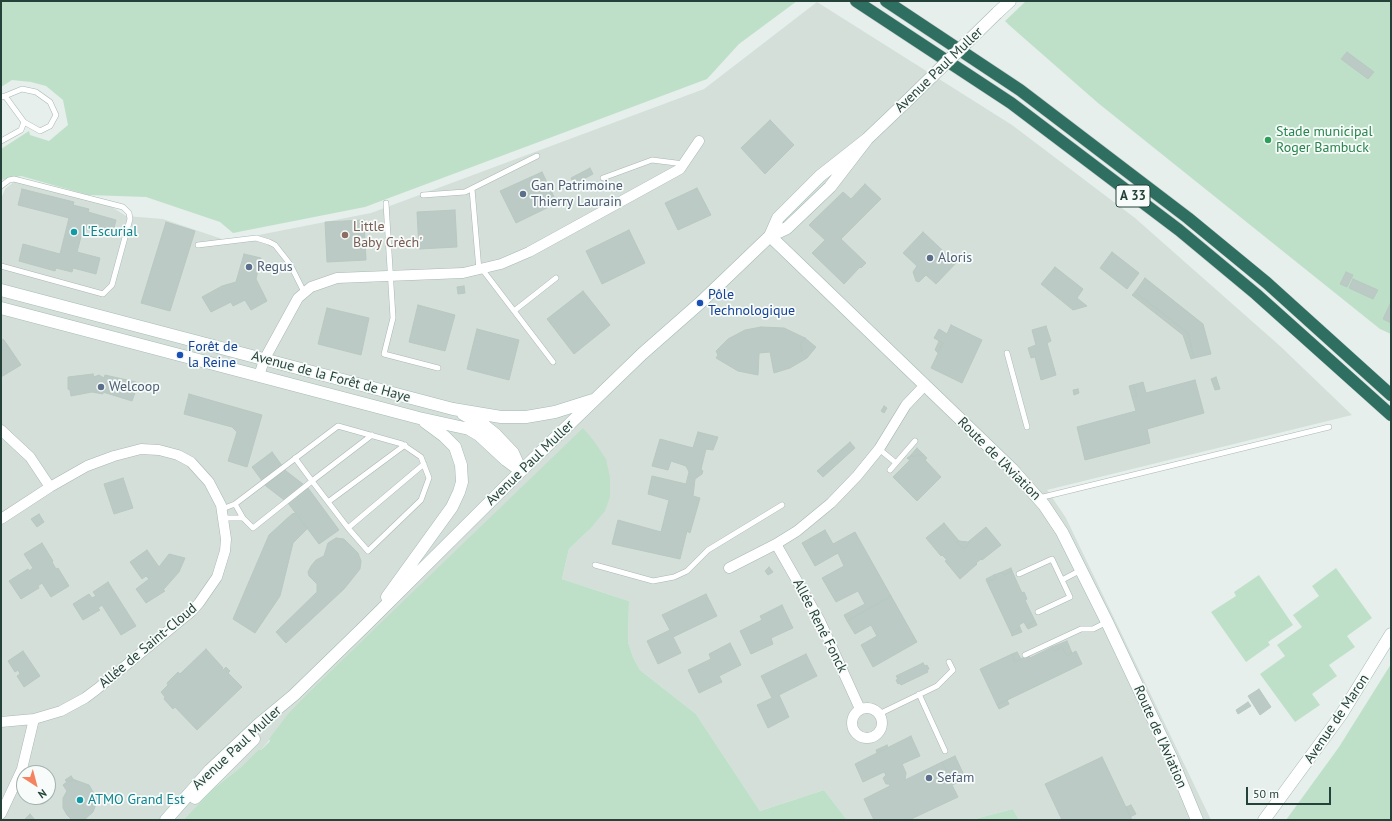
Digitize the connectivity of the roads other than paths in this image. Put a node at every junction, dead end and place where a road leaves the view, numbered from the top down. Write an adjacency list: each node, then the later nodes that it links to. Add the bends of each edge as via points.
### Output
1 (856, 1): 34 (highway, A 33, via 1011,103 1179,230 1256,294)
2 (886, 1): 31 (highway, A 33, via 1020,90 1188,218 1267,283)
3 (1010, 1): 15 (street, Avenue Paul Muller, bridge, via 868,139 830,187 787,228)
4 (3, 97): 5 (lane); 5 (lane, via 22,89 36,92 50,102 56,115 50,126 40,130)
5 (24, 122): 6 (lane, via 22,130)
6 (1, 141)
7 (699, 141): 9 (street)
8 (537, 156): 12 (lane)
9 (685, 165): 10 (lane, via 652,160); 18 (street, via 638,194 529,252)
10 (603, 178)
11 (1, 186): 17 (lane, via 14,179 123,207 129,213 130,219 112,286 103,294)
12 (472, 189): 13 (lane, via 465,192); 18 (lane)
13 (423, 195)
14 (386, 203): 19 (lane)
15 (770, 236): 30 (street, Route de l'Aviation); 32 (street, Avenue Paul Muller)
16 (198, 245): 22 (lane, via 256,238 269,242 275,245 290,264)
17 (1, 266)
18 (480, 270): 19 (street); 24 (lane)
19 (390, 276): 22 (street, via 337,278 318,283); 28 (lane, via 393,318 384,354)
20 (556, 278): 24 (lane)
21 (1, 290): 26 (street, Avenue de la Forêt de Haye)
22 (304, 292): 26 (street, via 298,298)
23 (1, 308): 29 (street, Avenue de la Forêt de Haye)
24 (514, 310): 27 (lane)
25 (1007, 353): 36 (lane)
26 (264, 360): 29 (street); 33 (street, Avenue de la Forêt de Haye)
27 (553, 362)
28 (438, 368)
29 (259, 376): 35 (street, Avenue de la Forêt de Haye)
30 (925, 385): 42 (street, via 906,405); 50 (street, Route de l'Aviation, via 1012,469)
31 (1391, 395)
32 (596, 398): 33 (street, Avenue de la Forêt de Haye, via 555,412 526,417 501,417); 47 (street, Avenue Paul Muller)
33 (453, 409): 47 (street, Avenue de la Forêt de Haye, via 495,434 513,453)
34 (1391, 415)
35 (419, 418): 47 (street, Avenue de la Forêt de Haye, via 469,429); 66 (street, Avenue de la Forêt de Haye, via 455,446 462,465 462,482 452,507)
36 (1027, 427)
37 (1329, 427): 50 (lane)
38 (1, 430): 49 (street, via 30,457)
39 (372, 435): 41 (lane); 43 (lane, via 338,426); 48 (lane)
40 (915, 441): 44 (lane)
41 (404, 445): 45 (lane, via 421,457); 51 (lane)
42 (879, 449): 44 (lane); 58 (street, via 858,476 831,503 797,531)
43 (295, 458): 48 (lane); 52 (lane)
44 (896, 463): 46 (lane)
45 (424, 464): 57 (lane); 57 (lane, via 429,478 421,500 368,551)
46 (890, 470)
47 (520, 471): 66 (street, Avenue Paul Muller)
48 (312, 481): 51 (lane); 55 (lane, via 253,528)
49 (50, 487): 54 (street, Allée de Saint-Cloud, via 87,466 114,456 141,450 159,450 178,454 199,469 217,494); 56 (street, Allée de Saint-Cloud)
50 (1038, 498): 61 (street, Route de l'Aviation, via 1057,524)
51 (328, 502): 57 (lane)
52 (235, 504): 54 (lane); 55 (lane)
53 (782, 505): 59 (lane, via 708,550 687,571 674,577 653,581)
54 (223, 514): 55 (lane); 74 (street, Allée de Saint-Cloud, via 226,540 222,563 209,591 192,611 85,698 61,711)
55 (243, 518)
56 (1, 519)
57 (348, 528)
58 (776, 544): 60 (street); 72 (street, Allée René Fonck, via 820,621)
59 (595, 565)
60 (728, 568)
61 (1082, 570): 63 (lane); 65 (street, Route de l'Aviation)
62 (1019, 574): 63 (lane, via 1052,559)
63 (1062, 580): 64 (lane, via 1070,597)
64 (1038, 612)
65 (1107, 622): 68 (lane, via 1093,629 1081,629); 80 (street, Route de l'Aviation, via 1171,757)
66 (366, 625): 71 (street, Avenue Paul Muller)
67 (1391, 634): 81 (street, Avenue de Maron, via 1337,721)
68 (1025, 655)
69 (949, 662): 70 (lane, via 953,670 937,686)
70 (919, 694): 73 (lane); 76 (lane)
71 (294, 695): 78 (street, Avenue Paul Muller, via 210,770); 79 (street, Avenue Paul Muller, via 264,730)
72 (860, 709): 73 (street, via 867,708); 73 (street, via 853,716 852,728 859,737 866,739 873,737 882,727)
73 (880, 714)
74 (34, 719): 75 (street, Allée de Saint-Cloud); 77 (street, via 22,769)
75 (1, 722)
76 (945, 751)
77 (1, 814)
78 (166, 820)
79 (175, 820)
80 (1197, 820)
81 (1264, 820)

